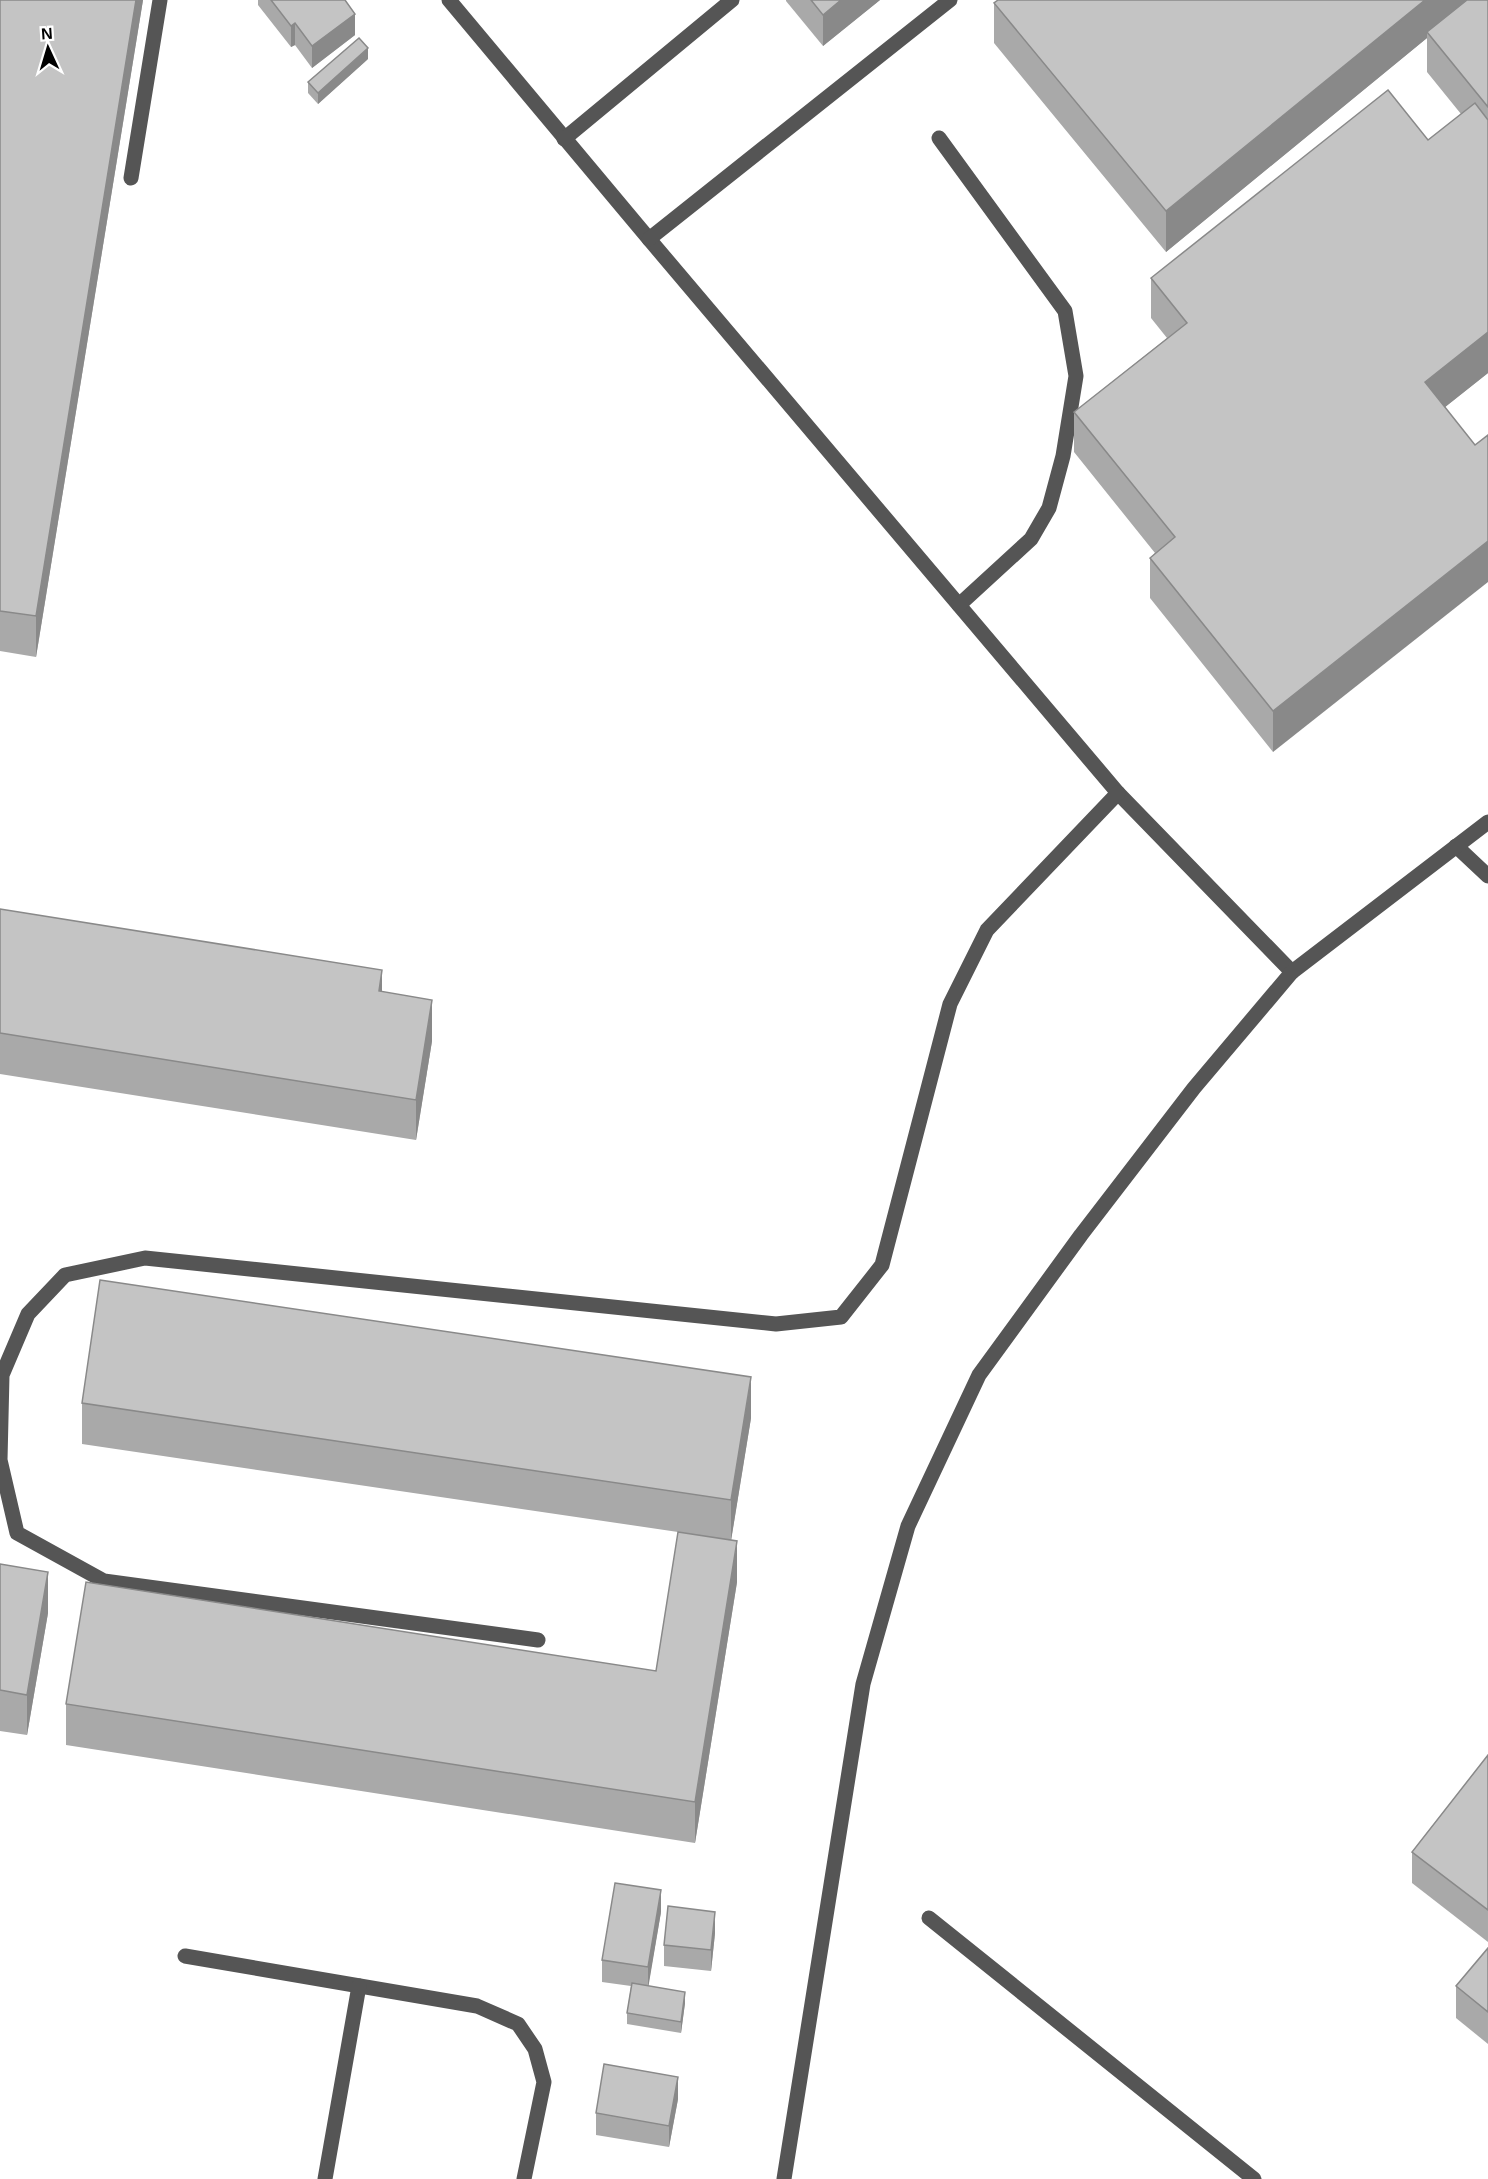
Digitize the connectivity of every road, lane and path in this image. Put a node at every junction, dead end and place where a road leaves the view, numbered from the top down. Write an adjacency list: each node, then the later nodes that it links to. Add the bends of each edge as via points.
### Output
1 (160, 0): 7 (street)
2 (449, 0): 6 (street)
3 (732, 0): 6 (street)
4 (950, 0): 8 (street)
5 (939, 138): 9 (street, via 1065,311 1076,376 1063,456 1049,508 1031,539)
6 (564, 139): 8 (street)
7 (131, 178)
8 (649, 239): 9 (street)
9 (959, 605): 10 (street)
10 (1118, 793): 14 (street); 15 (street, via 987,930 950,1004 882,1265 841,1317 776,1324 145,1258 65,1275 28,1314 2,1375 0,1460 17,1533 104,1581)
11 (1487, 824): 12 (street)
12 (1456, 846): 13 (street); 14 (street)
13 (1488, 876)
14 (1292, 972): 21 (street, via 1173,1115 979,1375 908,1526 863,1684)
15 (538, 1640)
16 (929, 1917): 22 (street)
17 (185, 1956): 18 (street)
18 (359, 1986): 19 (street); 20 (street, via 477,2006 518,2024 536,2049 544,2082)
19 (325, 2179)
20 (524, 2179)
21 (784, 2179)
22 (1254, 2179)

